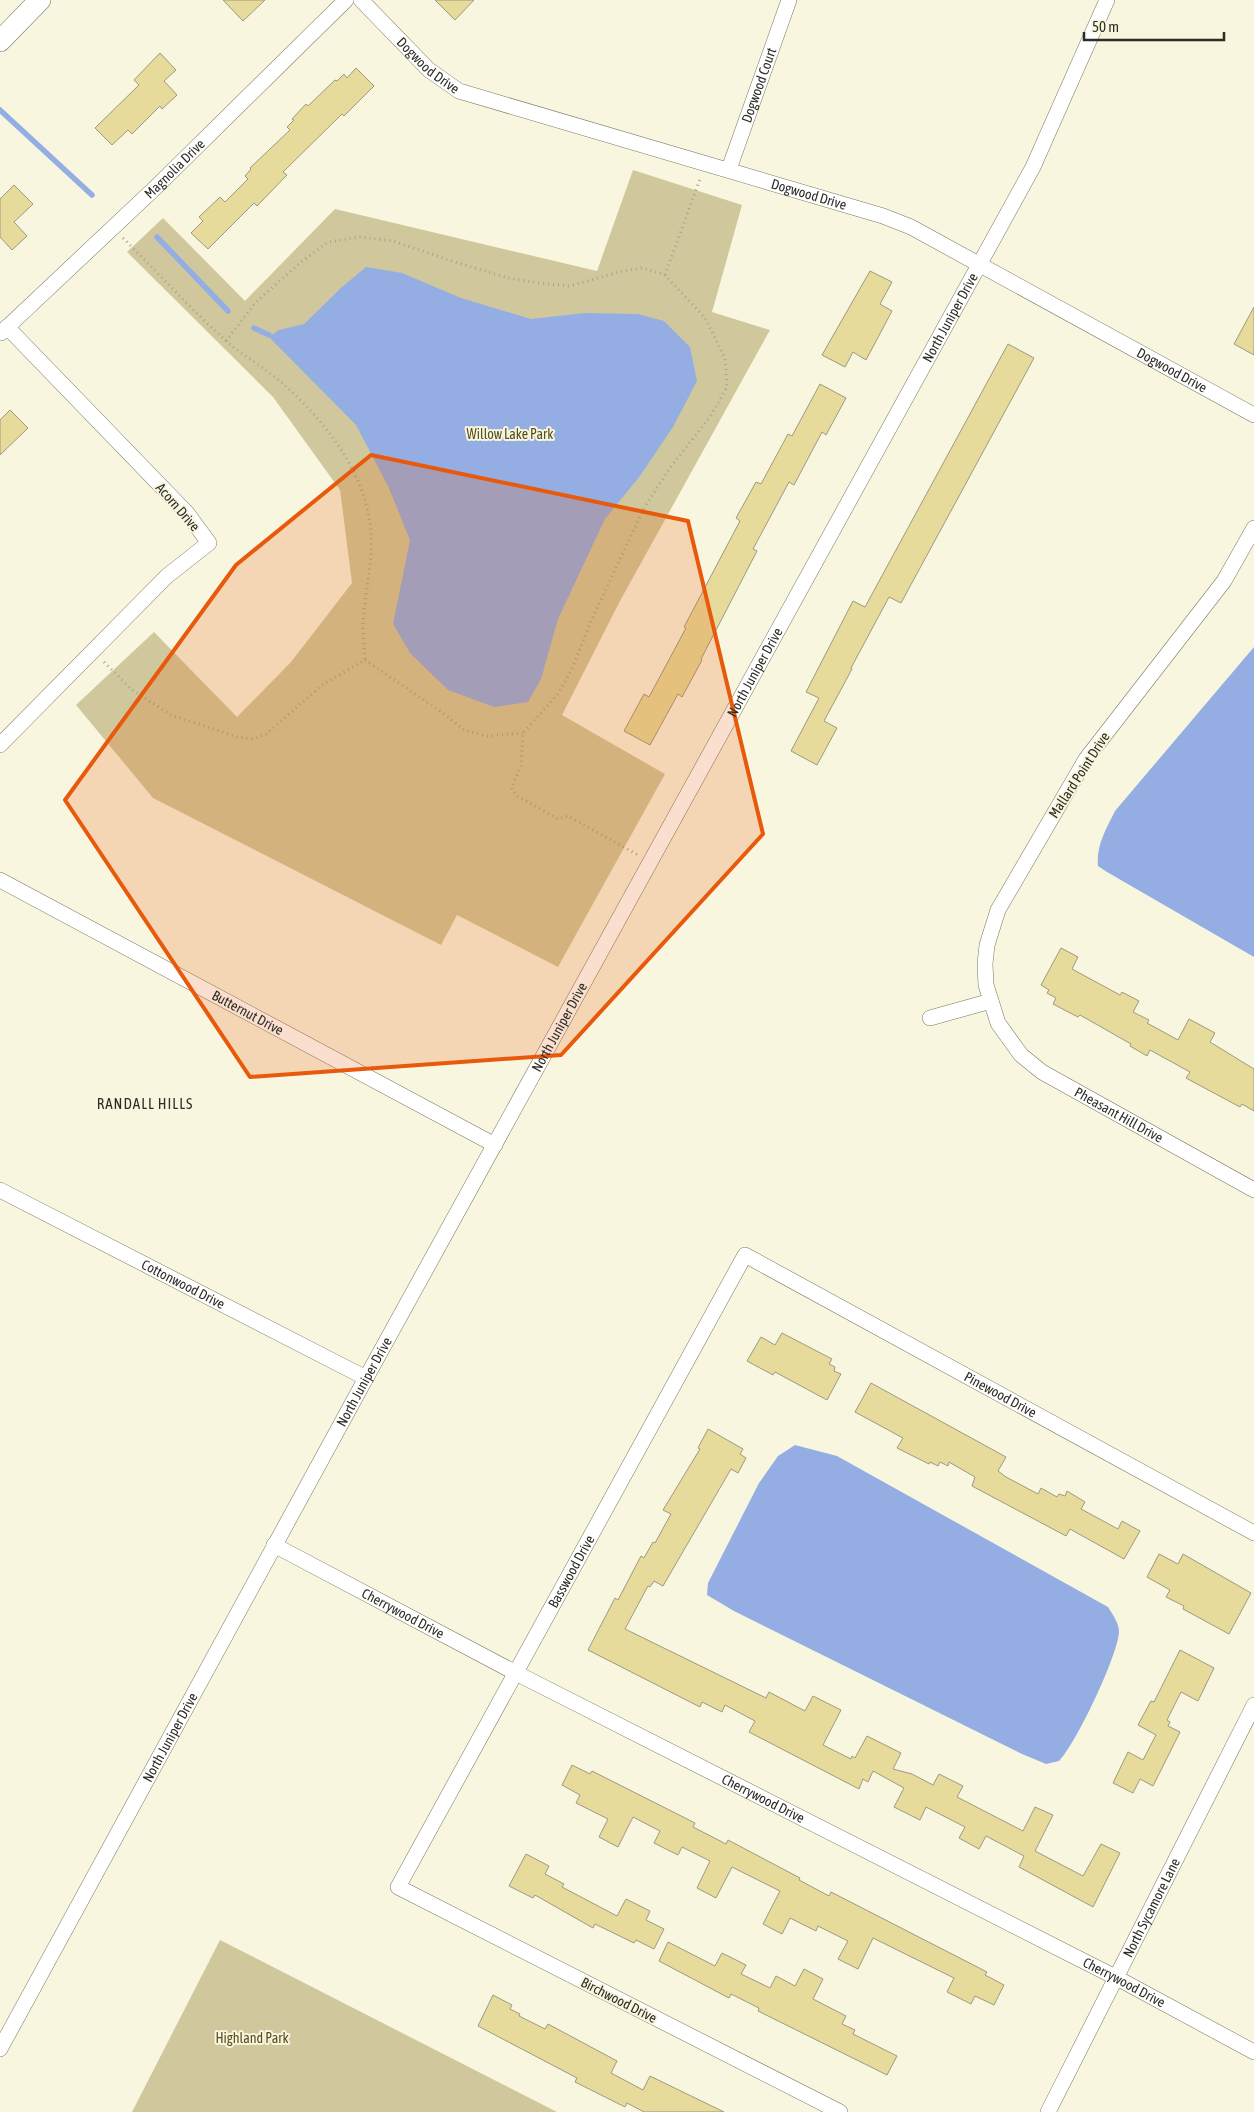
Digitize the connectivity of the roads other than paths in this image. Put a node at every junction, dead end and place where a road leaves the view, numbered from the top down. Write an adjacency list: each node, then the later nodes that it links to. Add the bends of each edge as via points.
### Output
1 (40, 0): 6 (main road)
2 (346, 0): 9 (street, Magnolia Drive)
3 (362, 0): 7 (street, Dogwood Drive, via 429,70 459,91)
4 (788, 0): 7 (street, Dogwood Court)
5 (1107, 0): 8 (street, North Juniper Drive, via 1033,167)
6 (0, 41)
7 (728, 170): 8 (street, Dogwood Drive, via 883,216 911,227)
8 (980, 264): 10 (street, Dogwood Drive); 17 (street, North Juniper Drive)
9 (4, 331): 12 (street, Acorn Drive, via 187,513 208,543 167,576)
10 (1254, 415)
11 (1254, 528): 14 (street, Mallard Point Drive, via 1224,581 1086,759 1028,856 998,910 987,945 986,978)
12 (0, 745)
13 (0, 880): 17 (street, Butternut Drive)
14 (991, 1001): 15 (street); 16 (street, Mallard Point Drive)
15 (930, 1018)
16 (998, 1024): 19 (street, Pheasant Hill Drive, via 1021,1055 1042,1072)
17 (495, 1145): 21 (street, North Juniper Drive)
18 (0, 1190): 21 (street, Cottonwood Drive)
19 (1254, 1190)
20 (745, 1255): 22 (street, Pinewood Drive); 24 (street, Basswood Drive)
21 (366, 1378): 23 (street, North Juniper Drive)
22 (1254, 1533)
23 (274, 1545): 24 (street, Cherrywood Drive); 28 (street, North Juniper Drive)
24 (514, 1672): 26 (street, Basswood Drive); 27 (street, Cherrywood Drive)
25 (1254, 1705): 27 (street, North Sycamore Lane)
26 (398, 1888): 30 (street, Birchwood Drive)
27 (1117, 1978): 29 (street, Cherrywood Drive); 31 (street, North Sycamore Lane)
28 (0, 2049)
29 (1254, 2052)
30 (840, 2112)
31 (1048, 2112)

